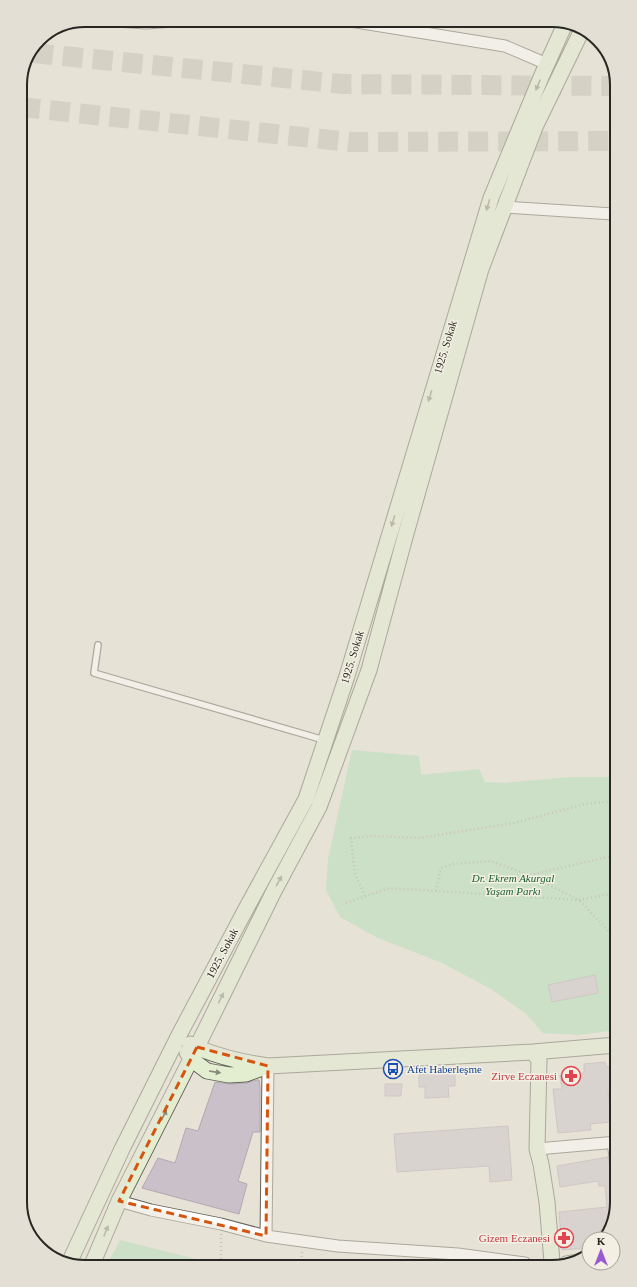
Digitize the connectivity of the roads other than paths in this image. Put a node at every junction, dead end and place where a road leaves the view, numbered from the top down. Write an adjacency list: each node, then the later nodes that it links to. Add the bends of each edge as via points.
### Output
1 (387, 27): 4 (street, via 505,46)
2 (563, 28): 4 (main road, 1925. Sokak)
3 (580, 34): 5 (main road, 1925. Sokak, via 535,127)
4 (547, 64): 8 (main road, 1925. Sokak, one-way to 8, via 490,198 347,676)
5 (505, 207): 6 (street); 12 (main road, 1925. Sokak, one-way to 5, via 274,891 319,808 369,670 481,269)
6 (610, 214)
7 (98, 645): 8 (lane, via 94,673)
8 (325, 740): 9 (main road, 1925. Sokak, via 306,799)
9 (178, 1037): 12 (main road); 18 (main road, 1925. Sokak)
10 (610, 1046): 11 (main road)
11 (532, 1052): 13 (main road); 15 (main road, via 539,1060)
12 (194, 1053): 13 (main road); 16 (main road, 1925. Sokak, one-way to 12)
13 (268, 1066): 17 (street)
14 (610, 1142): 15 (street)
15 (537, 1149): 21 (main road, via 547,1202)
16 (119, 1201): 17 (street); 19 (main road, 1925. Sokak, one-way to 16)
17 (266, 1236): 20 (street, via 338,1246 458,1254)
18 (71, 1258)
19 (94, 1260)
20 (503, 1260)
21 (552, 1260)

